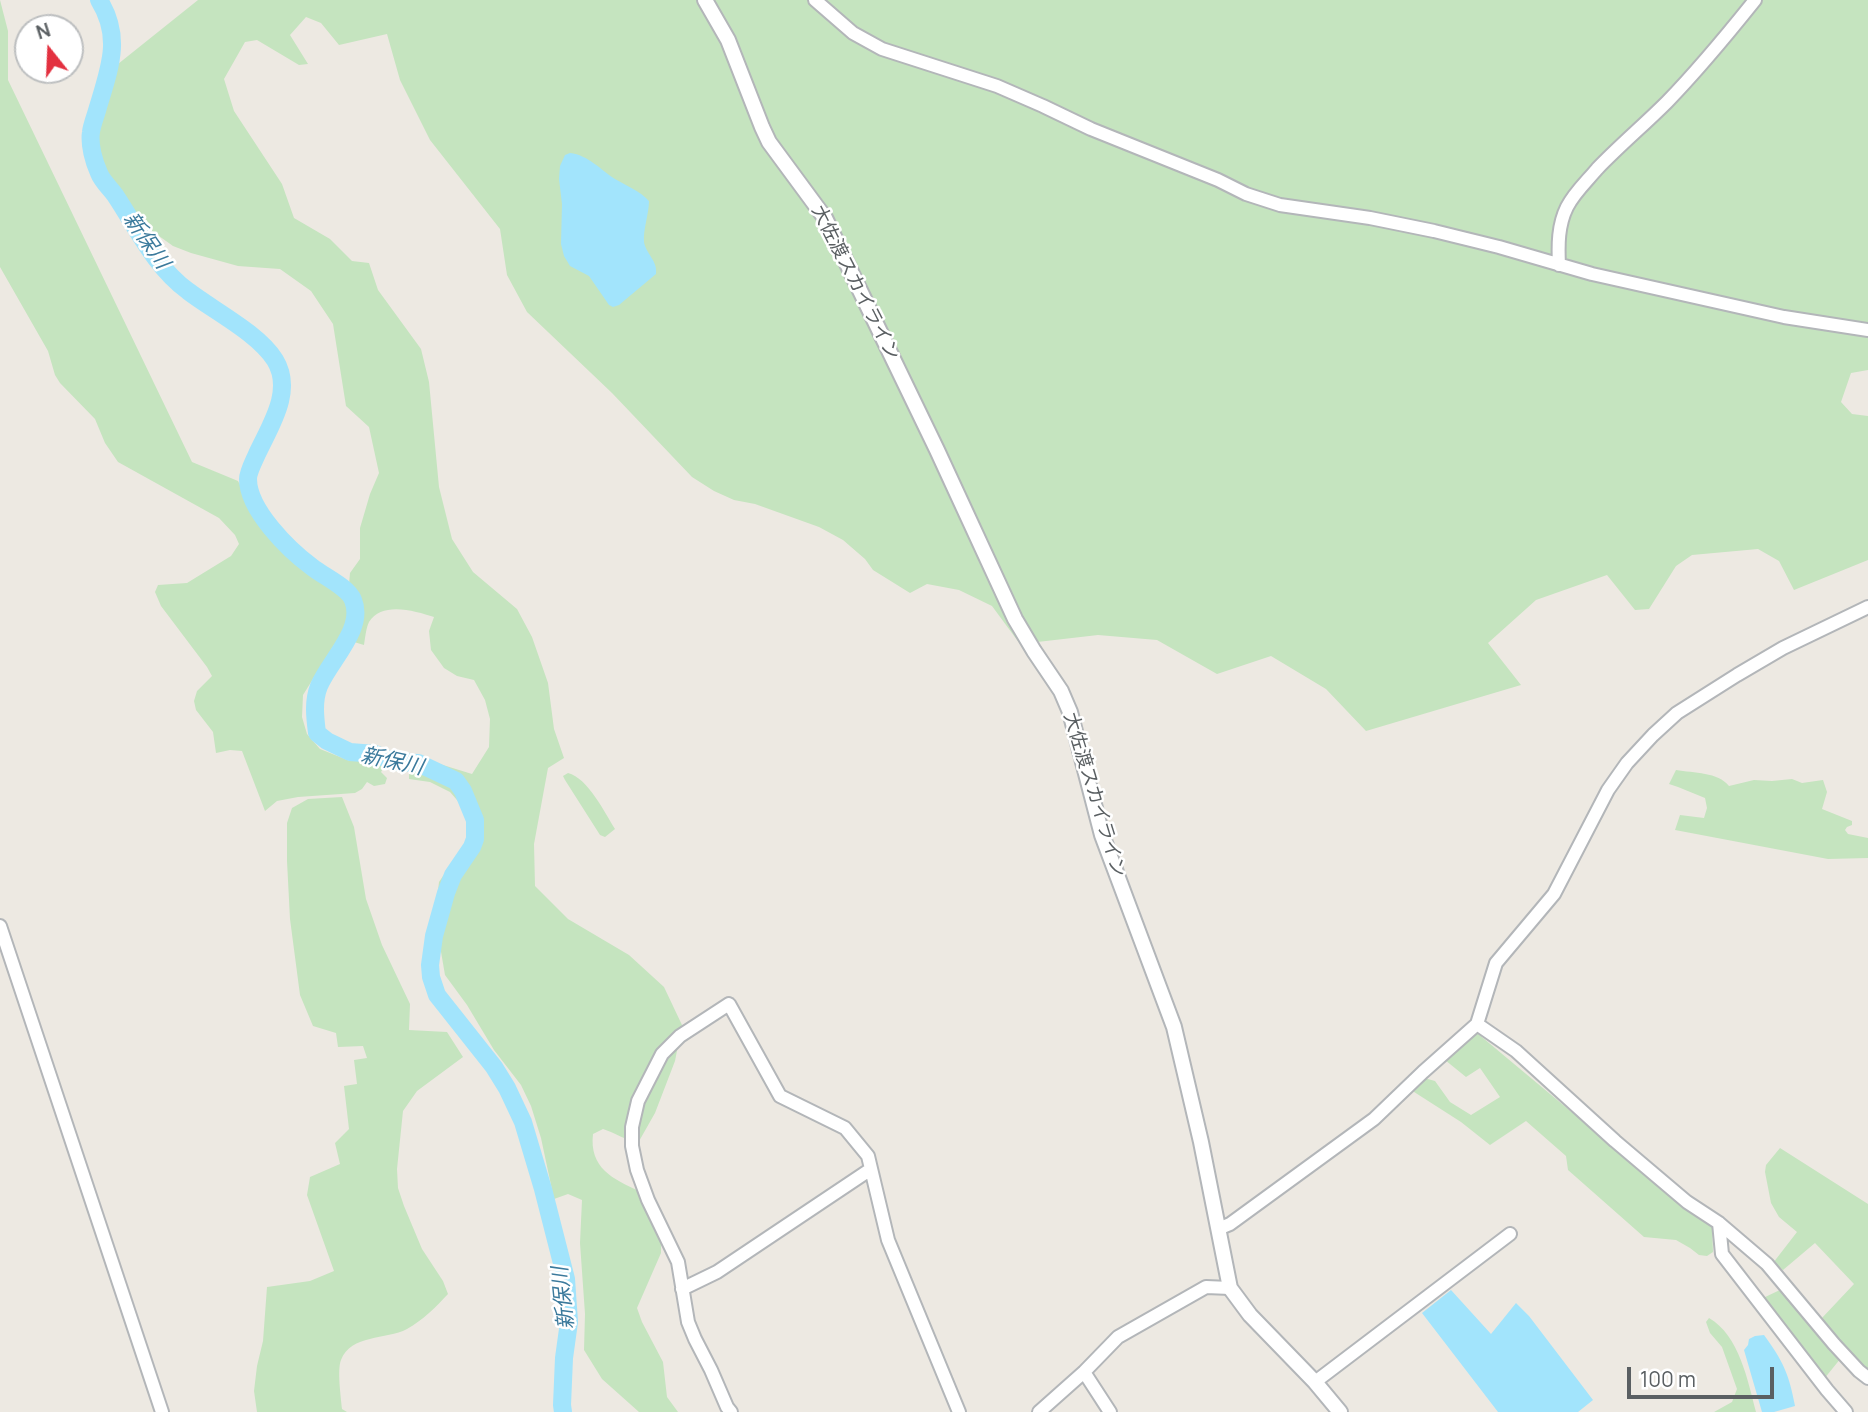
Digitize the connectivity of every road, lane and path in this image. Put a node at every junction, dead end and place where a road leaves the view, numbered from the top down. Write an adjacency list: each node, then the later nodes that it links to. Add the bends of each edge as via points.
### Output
1 (705, 0): 11 (street, 大佐渡スカイライン, via 728,40 769,142 825,218 1015,618 1066,702 1102,835 1174,1027)
2 (815, 0): 4 (street, via 853,33 882,49 997,86 1246,194 1280,205 1434,231)
3 (1755, 0): 4 (street, via 1568,205 1561,222)
4 (1559, 265): 5 (street, via 1784,317)
5 (1868, 330)
6 (1868, 607): 8 (street, via 1737,675 1677,713 1653,735 1608,790 1554,894 1496,963)
7 (0, 926): 18 (street)
8 (1478, 1024): 10 (street, via 1516,1051 1687,1202); 11 (street, via 1374,1119)
9 (871, 1169): 14 (street, via 717,1272); 14 (street, via 868,1156 845,1128 780,1096 729,1004 680,1036 662,1054 638,1101 632,1127 637,1170 678,1262); 20 (street, via 888,1240)
10 (1719, 1223): 16 (street, via 1767,1264); 24 (street, via 1722,1254)
11 (1218, 1229): 13 (street, 大佐渡スカイライン)
12 (1510, 1234): 17 (street)
13 (1230, 1288): 15 (street, via 1206,1287 1118,1337); 17 (street, 大佐渡スカイライン)
14 (682, 1289): 19 (street, via 688,1322)
15 (1084, 1372): 21 (street); 22 (street)
16 (1868, 1378)
17 (1315, 1382): 23 (street, 大佐渡スカイライン)
18 (162, 1412)
19 (731, 1412)
20 (958, 1412)
21 (1039, 1412)
22 (1110, 1412)
23 (1340, 1412)
24 (1846, 1412)

